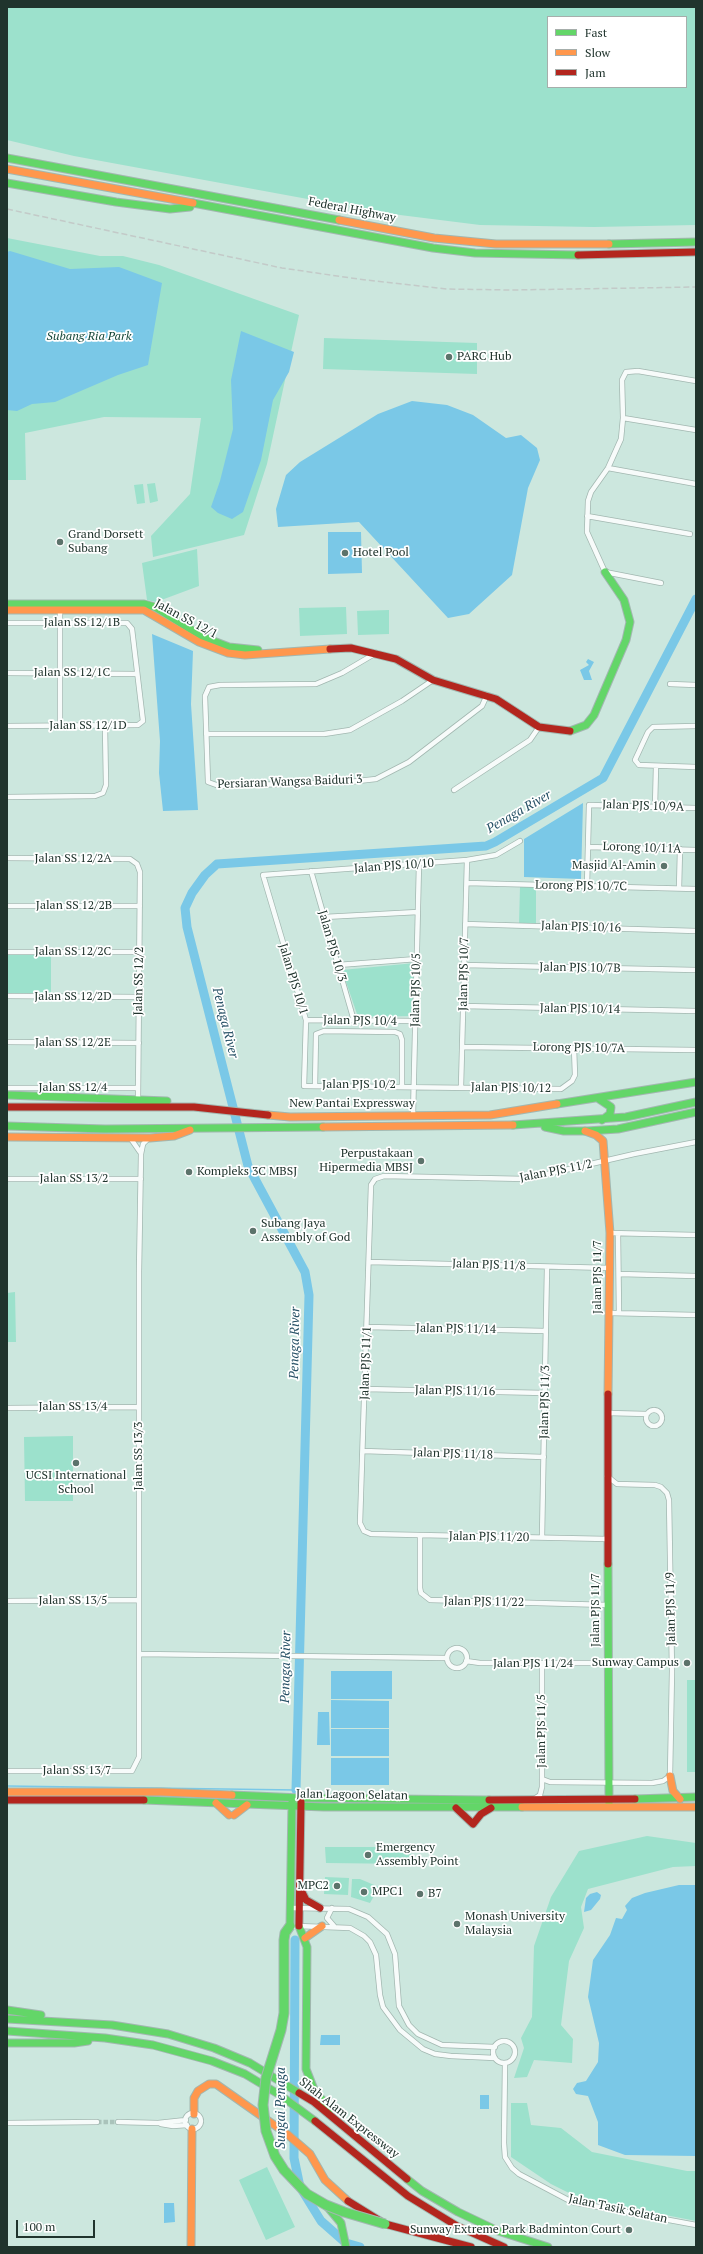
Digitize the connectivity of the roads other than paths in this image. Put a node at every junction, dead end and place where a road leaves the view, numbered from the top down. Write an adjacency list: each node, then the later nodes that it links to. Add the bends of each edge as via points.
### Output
1 (7, 158): 6 (main road, Federal Highway, via 434,238 496,244)
2 (7, 169): 4 (main road, Federal Highway)
3 (7, 183): 4 (main road, via 170,209)
4 (202, 205): 8 (main road, Federal Highway, via 365,236 475,253 578,255)
5 (696, 236): 6 (main road)
6 (678, 242): 7 (main road, Federal Highway)
7 (696, 242)
8 (696, 252)
9 (696, 381): 10 (street, via 638,371 626,372 622,380)
10 (624, 418): 11 (street); 12 (street, via 619,445)
11 (696, 430)
12 (608, 468): 13 (street); 14 (street, via 591,492)
13 (696, 484)
14 (587, 516): 15 (street); 16 (street, via 588,537)
15 (690, 534)
16 (605, 572): 17 (street); 35 (main road, via 624,600 630,622 626,640 607,688 594,715 586,725 572,731)
17 (661, 583)
18 (7, 604): 19 (main road, Jalan SS 12/1)
19 (60, 608): 20 (main road, Jalan SS 12/1); 21 (street); 23 (main road, Jalan SS 12/1, via 144,604 154,607 203,637 229,646 271,652 351,648)
20 (7, 610)
21 (60, 622): 22 (street, Jalan SS 12/1B); 25 (street); 26 (street, Jalan SS 12/1B, via 127,623 132,629)
22 (7, 623)
23 (377, 653): 27 (main road, Jalan SS 12/1, via 396,659); 36 (street, via 316,684 209,687 205,696)
24 (7, 673): 25 (street, Jalan SS 12/1C)
25 (60, 673): 26 (street, Jalan SS 12/1C); 32 (street)
26 (137, 674): 33 (street, Jalan SS 12/1D, via 143,721 141,724)
27 (433, 680): 30 (main road, Jalan SS 12/1); 36 (street, via 350,730 324,734)
28 (670, 684): 29 (street)
29 (696, 685)
30 (487, 695): 35 (main road, Jalan SS 12/1); 36 (street, Persiaran Wangsa Baiduri 3, via 482,706 409,762 376,779 349,782 213,785 206,777)
31 (7, 726): 32 (street, Jalan SS 12/1D)
32 (60, 726): 33 (street, Jalan SS 12/1D)
33 (105, 726): 40 (street, via 104,793 95,796)
34 (696, 726): 37 (street, via 653,727 635,760 639,765)
35 (539, 727): 39 (street, via 530,740)
36 (206, 734)
37 (656, 766): 38 (street); 41 (street)
38 (696, 767)
39 (454, 790)
40 (7, 797)
41 (655, 807): 42 (street, Jalan PJS 10/9A); 44 (street, Jalan PJS 10/9A, via 590,805)
42 (696, 808)
43 (520, 841): 48 (street, Jalan PJS 10/10, via 496,855)
44 (588, 847): 45 (street, Lorong 10/11A); 54 (street)
45 (680, 849): 46 (street, Lorong 10/11A); 55 (street)
46 (696, 850)
47 (7, 858): 49 (street, Jalan SS 12/2A, via 130,859)
48 (467, 860): 50 (street, Jalan PJS 10/10); 53 (street, Jalan PJS 10/7)
49 (137, 864): 58 (street, Jalan SS 12/2, via 140,872)
50 (419, 864): 51 (street, Jalan PJS 10/10); 59 (street, Jalan PJS 10/5)
51 (311, 871): 52 (street, Jalan PJS 10/10); 60 (street, Jalan PJS 10/3)
52 (263, 875): 73 (street, Jalan PJS 10/1)
53 (466, 883): 54 (street, Lorong PJS 10/7C); 61 (street, Jalan PJS 10/7)
54 (588, 886): 55 (street, Lorong PJS 10/7C)
55 (679, 889): 56 (street, Lorong PJS 10/7C)
56 (696, 889)
57 (7, 906): 58 (street, Jalan SS 12/2B)
58 (140, 906): 64 (street, Jalan SS 12/2)
59 (418, 912): 60 (street); 65 (street, Jalan PJS 10/5)
60 (324, 917): 66 (street, Jalan PJS 10/3)
61 (466, 924): 62 (street, Jalan PJS 10/16); 67 (street, Jalan PJS 10/7)
62 (696, 931)
63 (7, 952): 64 (street, Jalan SS 12/2C)
64 (140, 952): 70 (street, Jalan SS 12/2)
65 (417, 959): 66 (street); 75 (street, Jalan PJS 10/5)
66 (338, 965): 74 (street, Jalan PJS 10/3)
67 (464, 965): 68 (street, Jalan PJS 10/7B); 71 (street, Jalan PJS 10/7)
68 (696, 970)
69 (7, 996): 70 (street, Jalan SS 12/2D)
70 (139, 997): 77 (street, Jalan SS 12/2)
71 (463, 1006): 72 (street, Jalan PJS 10/14); 78 (street, Jalan PJS 10/7)
72 (696, 1011)
73 (306, 1020): 74 (street, Jalan PJS 10/4); 84 (street, Jalan PJS 10/1)
74 (354, 1021): 75 (street, Jalan PJS 10/4)
75 (415, 1021): 83 (street, Jalan PJS 10/5)
76 (7, 1042): 77 (street, Jalan SS 12/2E)
77 (139, 1043): 88 (street, Jalan SS 12/2)
78 (462, 1047): 79 (street, Lorong PJS 10/7A); 86 (street, Jalan PJS 10/7)
79 (574, 1048): 80 (street, Lorong PJS 10/7A); 86 (street, Jalan PJS 10/12, via 574,1075 572,1081 561,1089)
80 (696, 1050)
81 (696, 1082): 90 (main road, New Pantai Expressway)
82 (402, 1085): 83 (street, Jalan PJS 10/2); 85 (street, Jalan PJS 10/2); 85 (street, via 400,1034 324,1031 316,1034)
83 (414, 1085): 86 (street, Jalan PJS 10/12); 98 (street, Jalan PJS 10/5)
84 (304, 1086): 85 (street, Jalan PJS 10/2)
85 (315, 1086)
86 (461, 1087)
87 (7, 1088): 88 (street, Jalan SS 12/4)
88 (138, 1088): 92 (street, Jalan SS 12/2)
89 (7, 1095): 91 (main road, via 31,1094)
90 (599, 1098): 98 (main road, New Pantai Expressway, via 490,1115); 99 (main road, via 608,1102 611,1107 610,1114)
91 (80, 1099): 92 (main road); 93 (main road)
92 (138, 1100): 96 (main road, via 179,1102)
93 (7, 1101)
94 (696, 1102): 99 (main road, New Pantai Expressway)
95 (7, 1107): 96 (main road, New Pantai Expressway)
96 (194, 1107): 98 (main road, New Pantai Expressway, via 272,1116)
97 (696, 1112): 103 (main road)
98 (413, 1116)
99 (602, 1120): 100 (main road, New Pantai Expressway)
100 (534, 1125): 102 (main road, New Pantai Expressway); 104 (main road, via 564,1131)
101 (7, 1126): 102 (main road, New Pantai Expressway)
102 (197, 1128): 107 (main road, via 174,1136)
103 (618, 1128): 104 (main road); 108 (main road)
104 (585, 1131): 108 (main road)
105 (7, 1136): 106 (main road)
106 (129, 1138): 107 (main road); 110 (street)
107 (150, 1138): 110 (street, Jalan SS 13/3, via 143,1144)
108 (603, 1141): 111 (main road, Jalan PJS 11/7)
109 (696, 1142): 111 (street, Jalan PJS 11/2)
110 (141, 1154): 113 (street, Jalan SS 13/3)
111 (605, 1161): 114 (street, Jalan PJS 11/2, via 526,1179 384,1176 375,1179); 115 (main road, Jalan PJS 11/7)
112 (7, 1179): 113 (street, Jalan SS 13/2)
113 (141, 1179): 129 (street, Jalan SS 13/3)
114 (371, 1185): 117 (street, Jalan PJS 11/1)
115 (614, 1233): 116 (street); 119 (main road, Jalan PJS 11/7); 120 (street, Jalan PJS 11/7)
116 (696, 1235)
117 (369, 1262): 118 (street, Jalan PJS 11/8); 125 (street, Jalan PJS 11/1)
118 (547, 1267): 119 (street, Jalan PJS 11/8); 126 (street, Jalan PJS 11/3)
119 (610, 1268): 122 (main road, Jalan PJS 11/7)
120 (619, 1274): 121 (street); 123 (street, Jalan PJS 11/7)
121 (696, 1276)
122 (610, 1313): 123 (street); 131 (main road, Jalan PJS 11/7)
123 (619, 1313): 124 (street)
124 (696, 1315)
125 (367, 1327): 126 (street, Jalan PJS 11/14); 127 (street, Jalan PJS 11/1)
126 (546, 1331): 128 (street, Jalan PJS 11/3)
127 (365, 1389): 128 (street, Jalan PJS 11/16); 133 (street, Jalan PJS 11/1)
128 (545, 1393): 134 (street, Jalan PJS 11/3)
129 (139, 1407): 130 (street, Jalan SS 13/4); 142 (street, Jalan SS 13/3)
130 (7, 1408)
131 (608, 1413): 132 (street); 135 (main road, Jalan PJS 11/7)
132 (647, 1414)
133 (363, 1451): 134 (street, Jalan PJS 11/18); 138 (street, Jalan PJS 11/1, via 360,1522 364,1531)
134 (544, 1457): 140 (street, Jalan PJS 11/3)
135 (607, 1476): 136 (street); 137 (main road, Jalan PJS 11/7)
136 (618, 1484): 137 (street); 150 (street, Jalan PJS 11/9, via 655,1485 662,1487 667,1493 670,1506)
137 (608, 1494): 141 (main road, Jalan PJS 11/7)
138 (371, 1534): 139 (street, Jalan PJS 11/20)
139 (420, 1536): 140 (street, Jalan PJS 11/20); 144 (street, Jalan PJS 11/22, via 420,1588 421,1593 430,1600)
140 (542, 1538): 141 (street, Jalan PJS 11/20)
141 (608, 1539): 144 (main road, Jalan PJS 11/7)
142 (139, 1600): 143 (street, Jalan SS 13/5); 145 (street, Jalan SS 13/3)
143 (7, 1601)
144 (608, 1605): 149 (main road, Jalan PJS 11/7)
145 (139, 1654): 146 (street); 151 (street, Jalan SS 13/3)
146 (446, 1658): 147 (street, via 448,1664 456,1668 463,1666); 147 (street, via 452,1650 458,1648 466,1655)
147 (466, 1661): 148 (street, Jalan PJS 11/24)
148 (542, 1664): 149 (street, Jalan PJS 11/24); 154 (street, Jalan PJS 11/5)
149 (608, 1664): 150 (street, Jalan PJS 11/24); 155 (main road, Jalan PJS 11/7)
150 (672, 1664): 153 (street, Jalan PJS 11/9)
151 (139, 1757): 152 (street, Jalan SS 13/7, via 132,1771)
152 (7, 1771)
153 (670, 1776): 155 (street, via 658,1782); 158 (main road, via 673,1791)
154 (542, 1779): 155 (street, Jalan PJS 11/5, via 550,1782); 160 (street, via 540,1795)
155 (608, 1782): 163 (main road, Jalan PJS 11/7)
156 (7, 1792): 164 (main road, Jalan Lagoon Selatan, via 161,1792)
157 (696, 1797): 158 (main road, Jalan Lagoon Selatan)
158 (680, 1799): 163 (main road, Jalan Lagoon Selatan)
159 (7, 1800): 161 (main road, Jalan Lagoon Selatan)
160 (532, 1800): 163 (main road, Jalan Lagoon Selatan); 164 (main road, Jalan Lagoon Selatan)
161 (216, 1802): 162 (main road, Jalan Lagoon Selatan); 162 (main road, via 231,1815)
162 (249, 1804): 164 (main road, Jalan Lagoon Selatan)
163 (609, 1804): 165 (main road, Jalan Lagoon Selatan); 167 (main road, Jalan Lagoon Selatan)
164 (294, 1807): 166 (main road, Jalan Lagoon Selatan); 168 (main road); 169 (main road)
165 (696, 1807)
166 (456, 1808): 167 (main road, Jalan Lagoon Selatan); 167 (main road, via 473,1824 481,1814)
167 (492, 1808)
168 (299, 1882): 169 (main road); 170 (main road, via 306,1900)
169 (294, 1908): 170 (street); 172 (main road)
170 (320, 1908): 171 (street)
171 (332, 1908): 174 (street, via 327,1918); 182 (street, via 360,1912 376,1922 387,1934 395,1954 399,2006 408,2024 418,2034 442,2045)
172 (294, 1926): 173 (street); 175 (main road); 191 (main road, bridge, via 285,1933 284,2013 266,2078 264,2118 270,2144 284,2170 307,2194)
173 (322, 1926): 174 (street); 175 (main road, via 310,1932)
174 (334, 1926): 183 (street, via 350,1928 370,1942 376,1955 383,2007 410,2040 435,2054)
175 (305, 1938): 190 (main road, via 306,2069 310,2082 324,2104 363,2136)
176 (7, 2010): 178 (main road)
177 (7, 2019): 178 (main road, Shah Alam Expressway)
178 (112, 2025): 190 (main road, Shah Alam Expressway, via 168,2034 214,2048 250,2063 314,2102)
179 (7, 2031): 180 (main road, Shah Alam Expressway)
180 (105, 2038): 181 (main road, via 74,2043); 197 (main road, Shah Alam Expressway, via 153,2045 212,2061 245,2074 308,2115 408,2196 457,2226)
181 (7, 2043)
182 (495, 2047): 183 (street); 184 (street, via 504,2041 514,2046 514,2057)
183 (495, 2058): 184 (street)
184 (505, 2063): 193 (street, Jalan Tasik Selatan, via 504,2143 506,2157 515,2171 572,2202)
185 (194, 2114): 189 (street, via 189,2115); 189 (street, via 199,2116 201,2122 198,2127); 192 (main road, bridge, via 194,2098 198,2091 209,2084 216,2084 310,2154 325,2180 350,2203)
186 (97, 2122): 188 (street)
187 (118, 2122): 189 (street)
188 (7, 2123)
189 (188, 2125): 194 (main road)
190 (386, 2161): 198 (main road, Shah Alam Expressway, via 422,2191 458,2212 498,2231)
191 (326, 2206): 192 (main road, bridge); 195 (main road, via 341,2222)
192 (385, 2224): 196 (main road)
193 (696, 2225)
194 (191, 2247)
195 (346, 2247)
196 (471, 2247)
197 (504, 2247)
198 (548, 2247)

